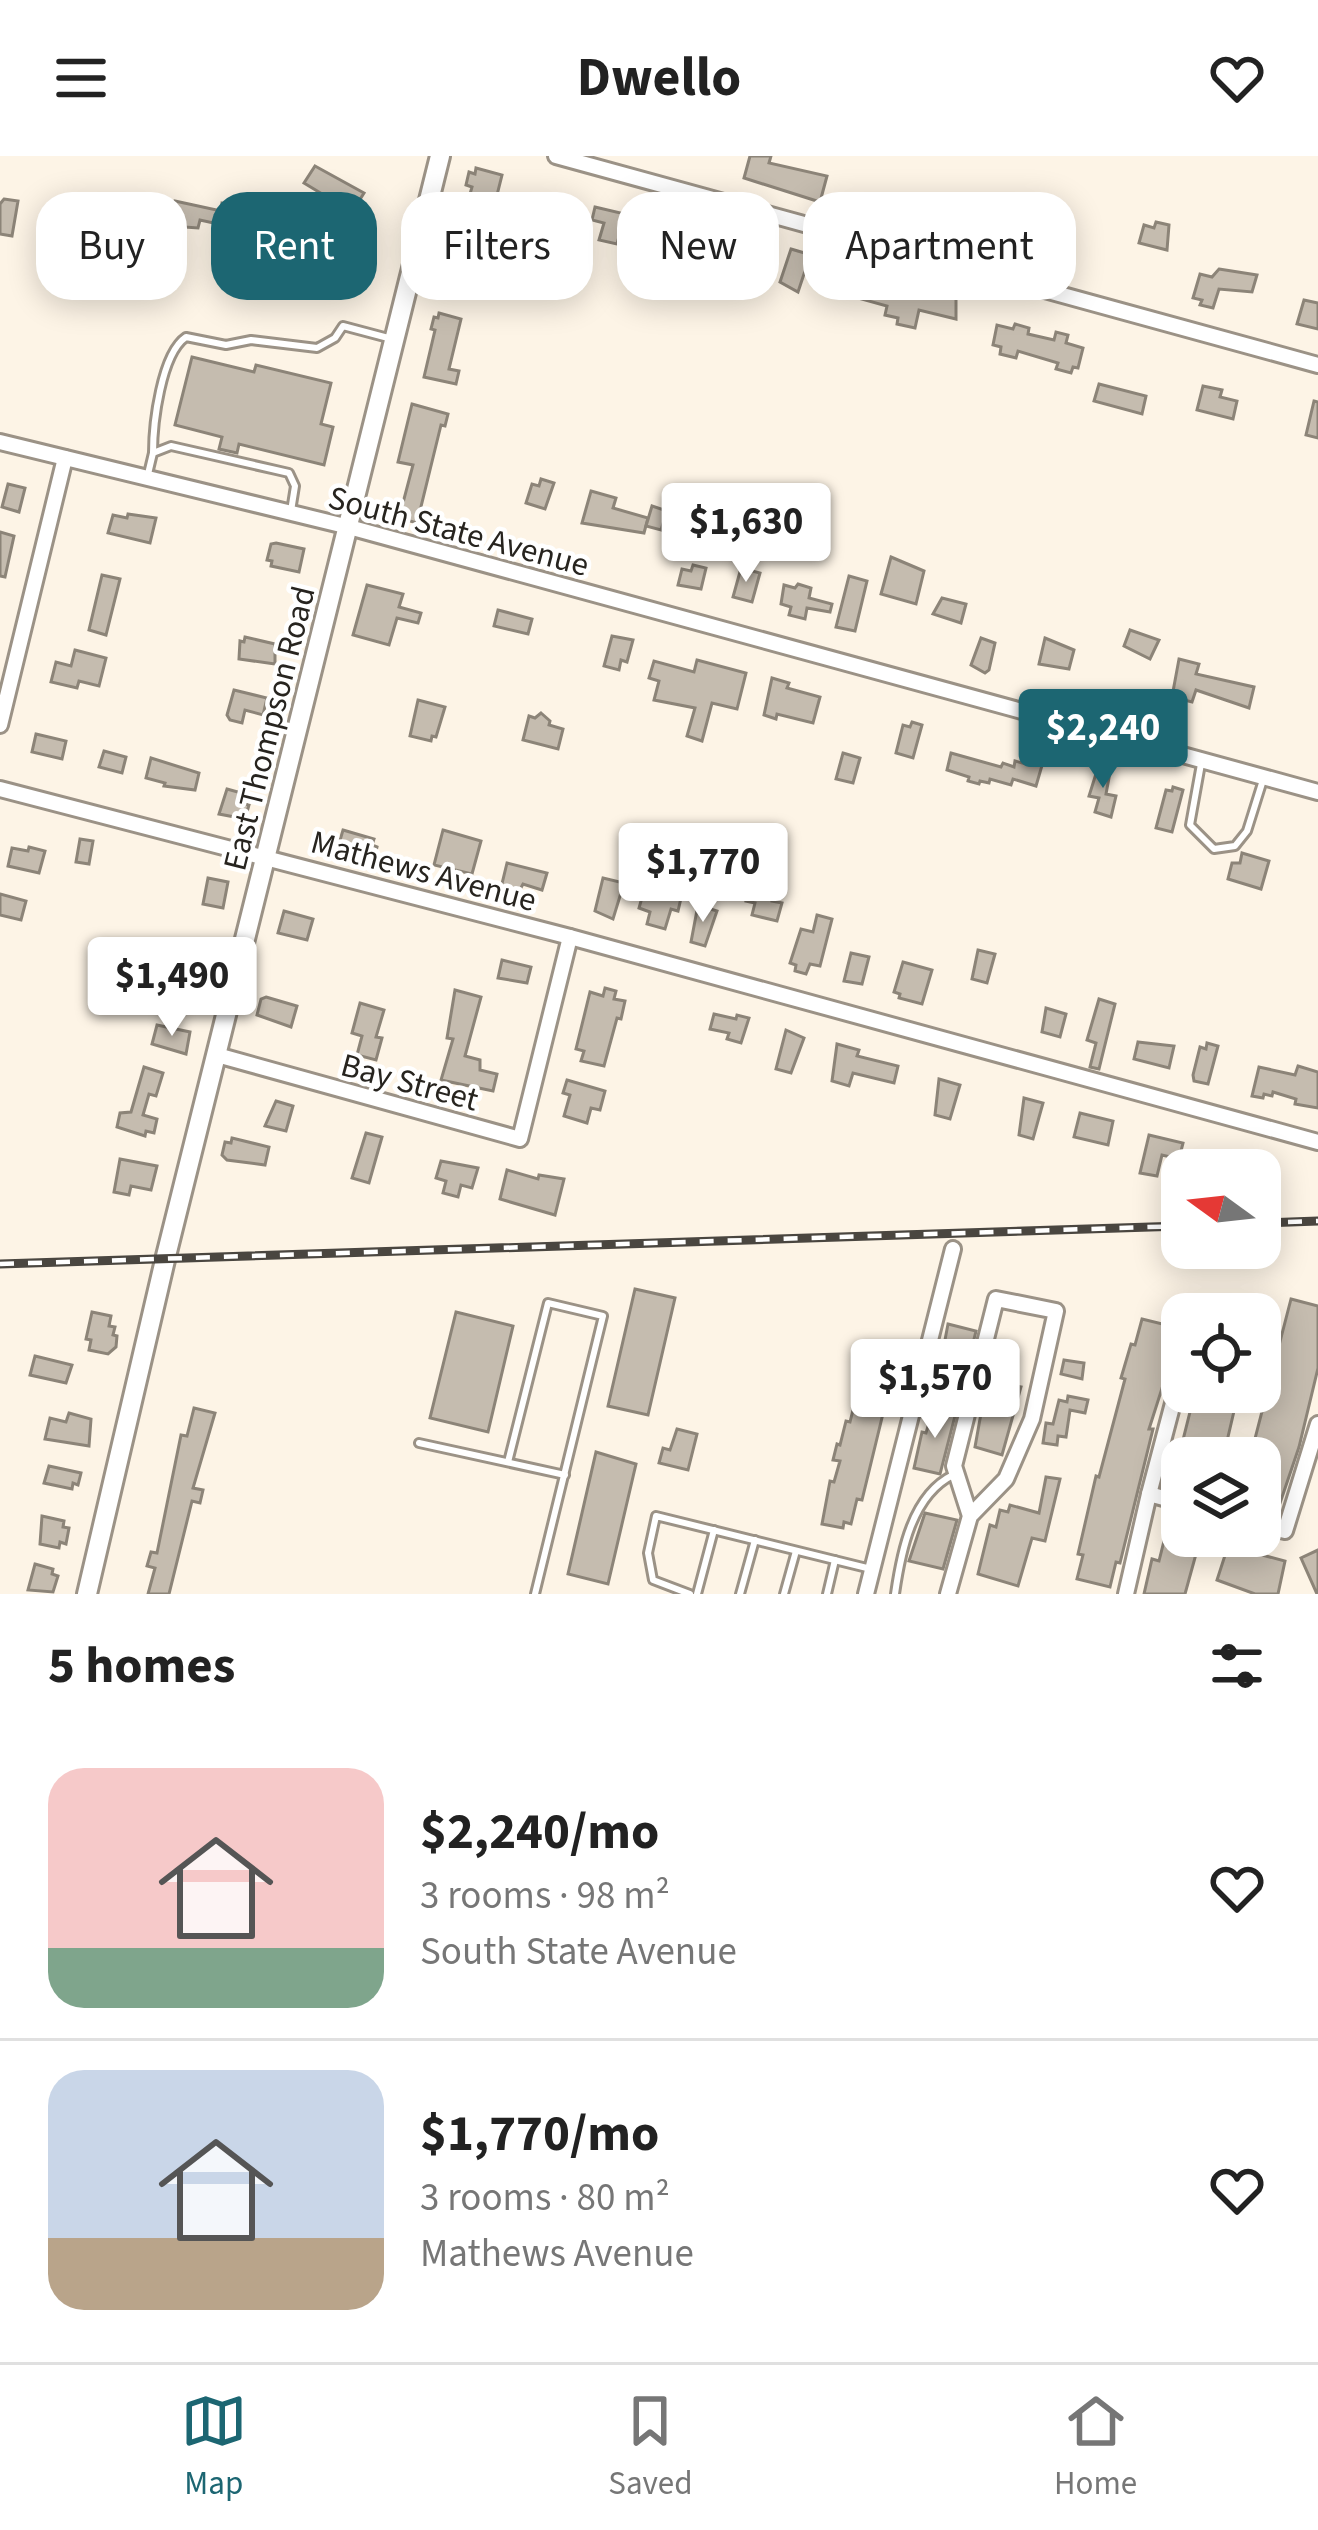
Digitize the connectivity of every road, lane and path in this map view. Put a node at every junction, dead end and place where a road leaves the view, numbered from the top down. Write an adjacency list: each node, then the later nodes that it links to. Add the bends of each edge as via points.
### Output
1 (440, 156): 3 (main road, East Thompson Road)
2 (556, 156): 4 (street)
3 (395, 340): 6 (lane, via 343,326 317,348 186,338 171,356); 10 (main road, East Thompson Road)
4 (1318, 364)
5 (0, 442): 7 (street, South State Avenue)
6 (153, 453): 8 (lane); 9 (lane, via 171,446 289,473 296,486)
7 (65, 458): 8 (street, South State Avenue); 11 (street)
8 (148, 478): 9 (street, South State Avenue)
9 (291, 512): 10 (street, South State Avenue)
10 (349, 526): 12 (street, South State Avenue); 16 (main road, East Thompson Road)
11 (0, 724)
12 (1202, 761): 13 (street, South State Avenue); 13 (lane, via 1190,825 1214,849 1235,846 1247,831)
13 (1264, 778): 15 (street, South State Avenue)
14 (0, 789): 16 (street, Mathews Avenue)
15 (1318, 793)
16 (266, 856): 17 (street, Mathews Avenue); 18 (main road, East Thompson Road)
17 (570, 937): 18 (street, Bay Street, via 520,1139); 19 (street, Mathews Avenue)
18 (217, 1055): 37 (main road, East Thompson Road)
19 (1318, 1142)
20 (953, 1249): 35 (street)
21 (1170, 1413): 27 (street)
22 (1318, 1424): 31 (street)
23 (419, 1443): 24 (lane)
24 (508, 1462): 25 (lane); 25 (lane, via 548,1303 603,1316)
25 (565, 1474): 38 (lane)
26 (956, 1474): 29 (street); 29 (street, via 997,1299 1056,1311 1032,1419 1006,1479); 44 (lane, via 921,1502)
27 (1149, 1494): 28 (street); 46 (street)
28 (1161, 1497)
29 (970, 1516): 45 (street)
30 (714, 1530): 32 (lane); 36 (lane, via 656,1516 648,1553 653,1580); 39 (lane)
31 (1281, 1531)
32 (754, 1540): 33 (lane); 40 (lane)
33 (796, 1550): 34 (lane); 41 (lane)
34 (835, 1560): 35 (lane); 42 (lane)
35 (872, 1570): 43 (street)
36 (665, 1590): 39 (lane)
37 (87, 1594)
38 (536, 1594)
39 (693, 1594)
40 (740, 1594)
41 (784, 1594)
42 (827, 1594)
43 (866, 1594)
44 (896, 1594)
45 (948, 1594)
46 (1126, 1594)

